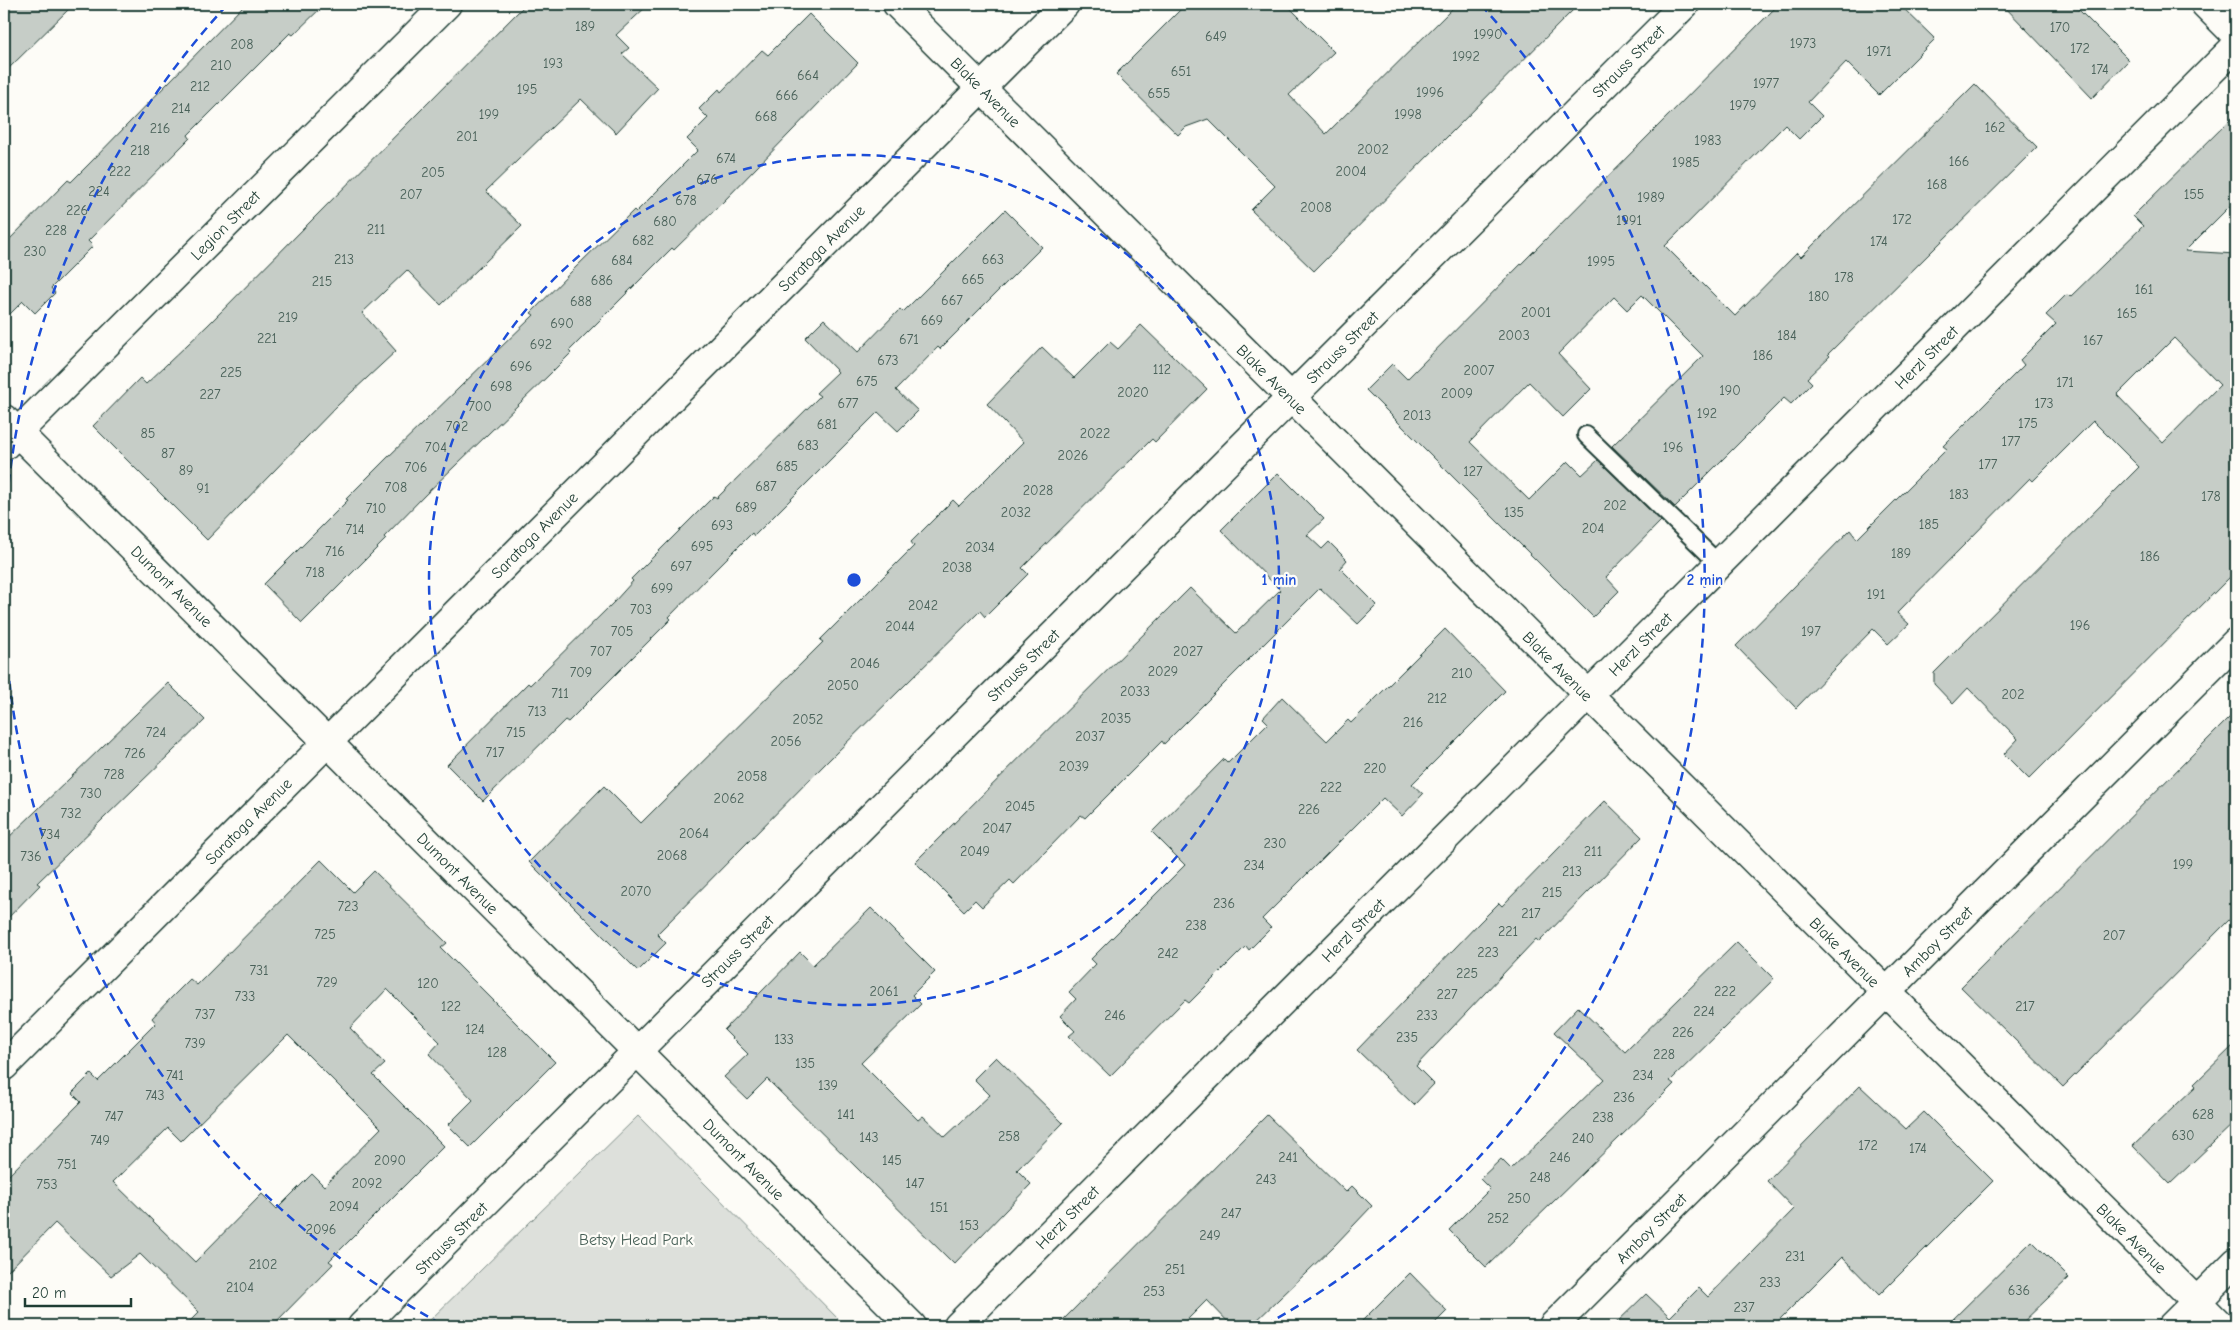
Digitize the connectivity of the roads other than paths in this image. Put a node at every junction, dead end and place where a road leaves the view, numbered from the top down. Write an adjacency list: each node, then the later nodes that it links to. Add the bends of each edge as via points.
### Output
1 (447, 4): 10 (street, Legion Street)
2 (897, 4): 8 (street, Blake Avenue)
3 (1065, 4): 8 (street, Saratoga Avenue)
4 (1685, 4): 9 (street, Strauss Street)
5 (2205, 4): 6 (street)
6 (2236, 35)
7 (2236, 46): 12 (street, Herzl Street)
8 (982, 87): 9 (street, Blake Avenue); 15 (street, Saratoga Avenue)
9 (1291, 398): 14 (street, Blake Avenue); 17 (street, Strauss Street)
10 (8, 432): 15 (street, Dumont Avenue)
11 (1586, 435): 12 (lane)
12 (1719, 564): 14 (street, Herzl Street)
13 (2236, 642): 16 (street, Amboy Street)
14 (1588, 695): 16 (street, Blake Avenue); 23 (street, Herzl Street)
15 (327, 741): 17 (street, Dumont Avenue); 18 (street, Saratoga Avenue)
16 (1886, 993): 20 (street, Blake Avenue); 24 (street, Amboy Street)
17 (636, 1052): 21 (street, Strauss Street); 22 (street, Dumont Avenue)
18 (4, 1066)
19 (2236, 1262): 20 (street)
20 (2196, 1302): 25 (street); 26 (street, Blake Avenue)
21 (362, 1326)
22 (912, 1326)
23 (958, 1326)
24 (1553, 1326)
25 (2172, 1326)
26 (2221, 1326)

